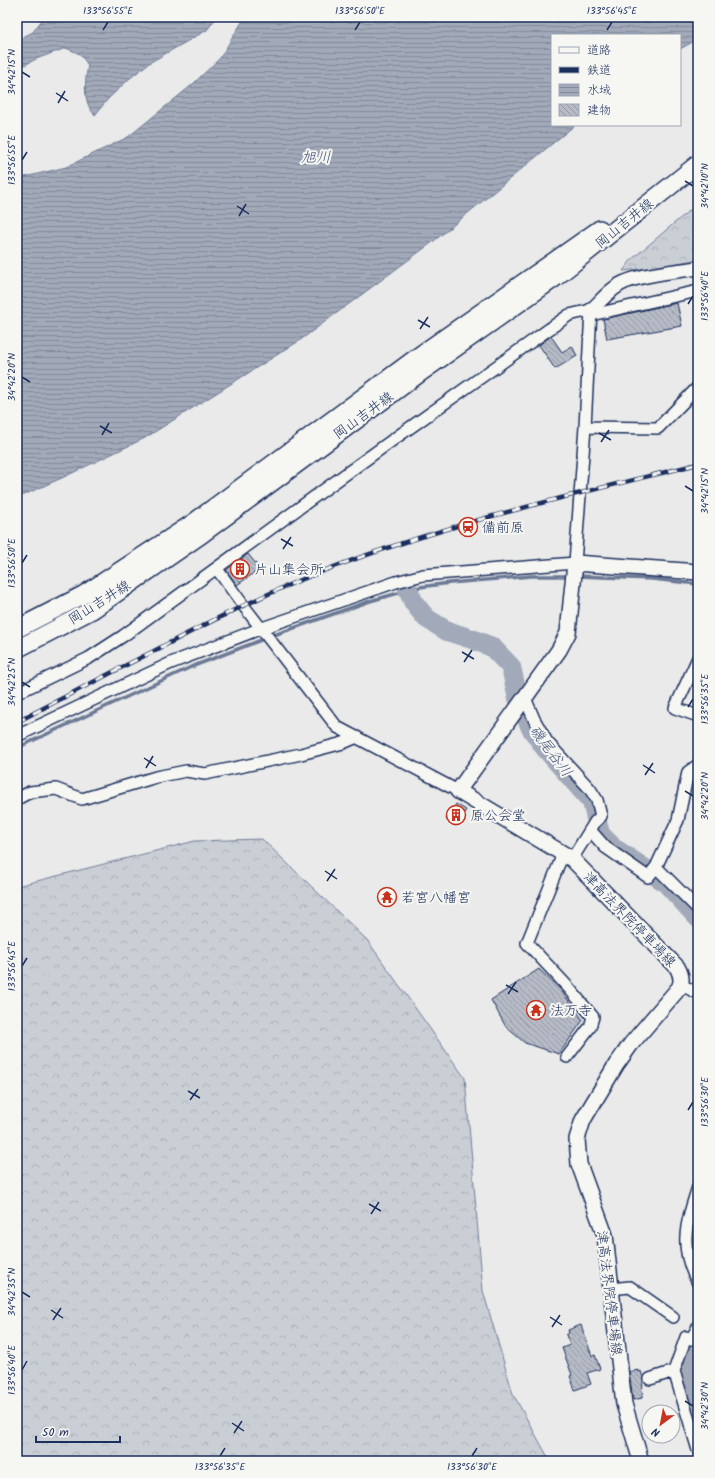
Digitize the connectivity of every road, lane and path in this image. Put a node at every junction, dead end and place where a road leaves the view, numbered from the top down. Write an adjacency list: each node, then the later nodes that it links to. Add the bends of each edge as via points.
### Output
1 (698, 163): 10 (main road, 岡山吉井線, via 548,264 416,358 193,523 83,595); 12 (main road, 岡山吉井線, via 556,277 424,370 202,534 92,610)
2 (698, 268): 4 (street, via 624,282 610,292)
3 (698, 291): 4 (street)
4 (591, 313): 6 (street); 7 (street, via 569,315)
5 (698, 387): 6 (street, via 658,428)
6 (585, 427): 8 (street)
7 (217, 568): 11 (street); 14 (street, via 89,658)
8 (575, 571): 9 (main road); 11 (street, via 423,575 396,582); 15 (main road, via 568,633)
9 (698, 572)
10 (17, 629)
11 (267, 634): 17 (street, via 164,667); 18 (street, via 337,727)
12 (17, 648)
13 (698, 658): 16 (street, via 675,708)
14 (17, 692)
15 (522, 702): 20 (main road); 22 (street, via 547,742 597,800 600,816)
16 (698, 716)
17 (17, 736)
18 (358, 737): 20 (street); 21 (street, via 308,752 205,774 186,771 156,777 82,798 56,789 30,792)
19 (698, 765): 24 (street, via 688,772 678,820)
20 (458, 791): 23 (main road, 津高法界院停車場線)
21 (17, 799)
22 (594, 823): 23 (street); 24 (street, via 605,847 648,877)
23 (567, 856): 26 (main road, 津高法界院停車場線, via 677,967); 28 (street, via 527,943 593,1017 590,1027)
24 (653, 871): 25 (street)
25 (698, 909)
26 (681, 985): 27 (street); 31 (main road, 津高法界院停車場線, via 630,1044 583,1120 577,1139 579,1164 605,1235)
27 (698, 993)
28 (567, 1057)
29 (698, 1187): 30 (street, via 686,1229 686,1252 690,1269)
30 (698, 1283)
31 (610, 1289): 32 (street, via 630,1287); 37 (main road, 津高法界院停車場線, via 624,1404)
32 (673, 1317)
33 (698, 1327): 34 (street, via 691,1339 686,1337)
34 (674, 1371): 35 (street); 36 (street)
35 (650, 1379)
36 (698, 1450)
37 (641, 1461)

